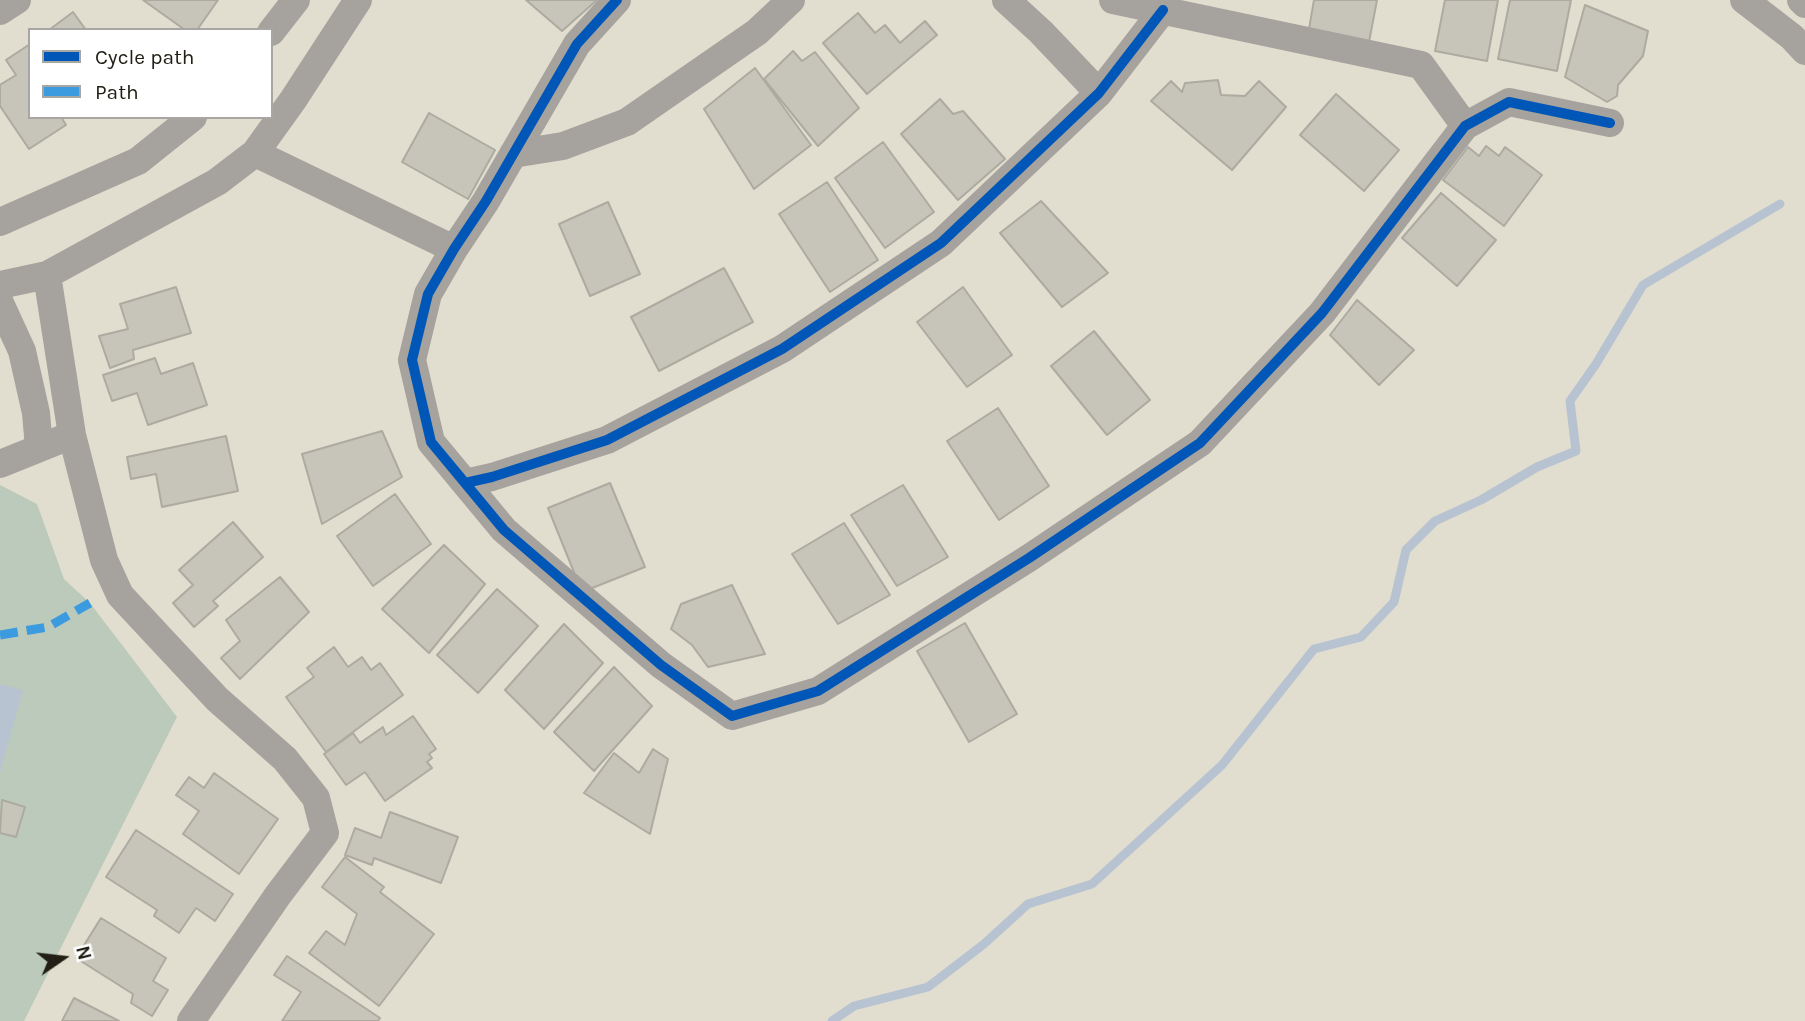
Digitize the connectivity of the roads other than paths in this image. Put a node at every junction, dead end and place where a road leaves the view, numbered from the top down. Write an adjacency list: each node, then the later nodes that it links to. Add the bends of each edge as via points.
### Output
1 (18, 0): 12 (street)
2 (296, 0): 13 (street)
3 (358, 0): 19 (street)
4 (617, 0): 20 (street, via 577,44)
5 (790, 0): 20 (street, via 757,32 627,122 563,146)
6 (1006, 0): 15 (street)
7 (1114, 0): 11 (street)
8 (1744, 0): 14 (street)
9 (1801, 0): 10 (street)
10 (1805, 4)
11 (1163, 10): 15 (street); 18 (street, via 1421,65)
12 (0, 11)
13 (273, 29)
14 (1805, 51)
15 (1099, 93): 29 (street, via 941,243 782,349 607,440)
16 (190, 119): 21 (street, via 138,161)
17 (1610, 123): 18 (street, via 1509,102)
18 (1465, 126): 29 (street, via 1322,313 1200,443 818,691 732,716 661,665 504,530)
19 (255, 153): 22 (street); 23 (street, via 216,183)
20 (513, 154): 22 (street)
21 (0, 222)
22 (454, 249): 29 (street, via 428,294 412,360 431,442)
23 (47, 275): 24 (street); 26 (street)
24 (0, 285)
25 (0, 303): 27 (street, via 22,351)
26 (72, 435): 27 (street); 30 (street, via 104,560 120,595 217,699 285,759 316,798 325,834)
27 (39, 448): 28 (street)
28 (0, 464)
29 (465, 483)
30 (191, 1021)

